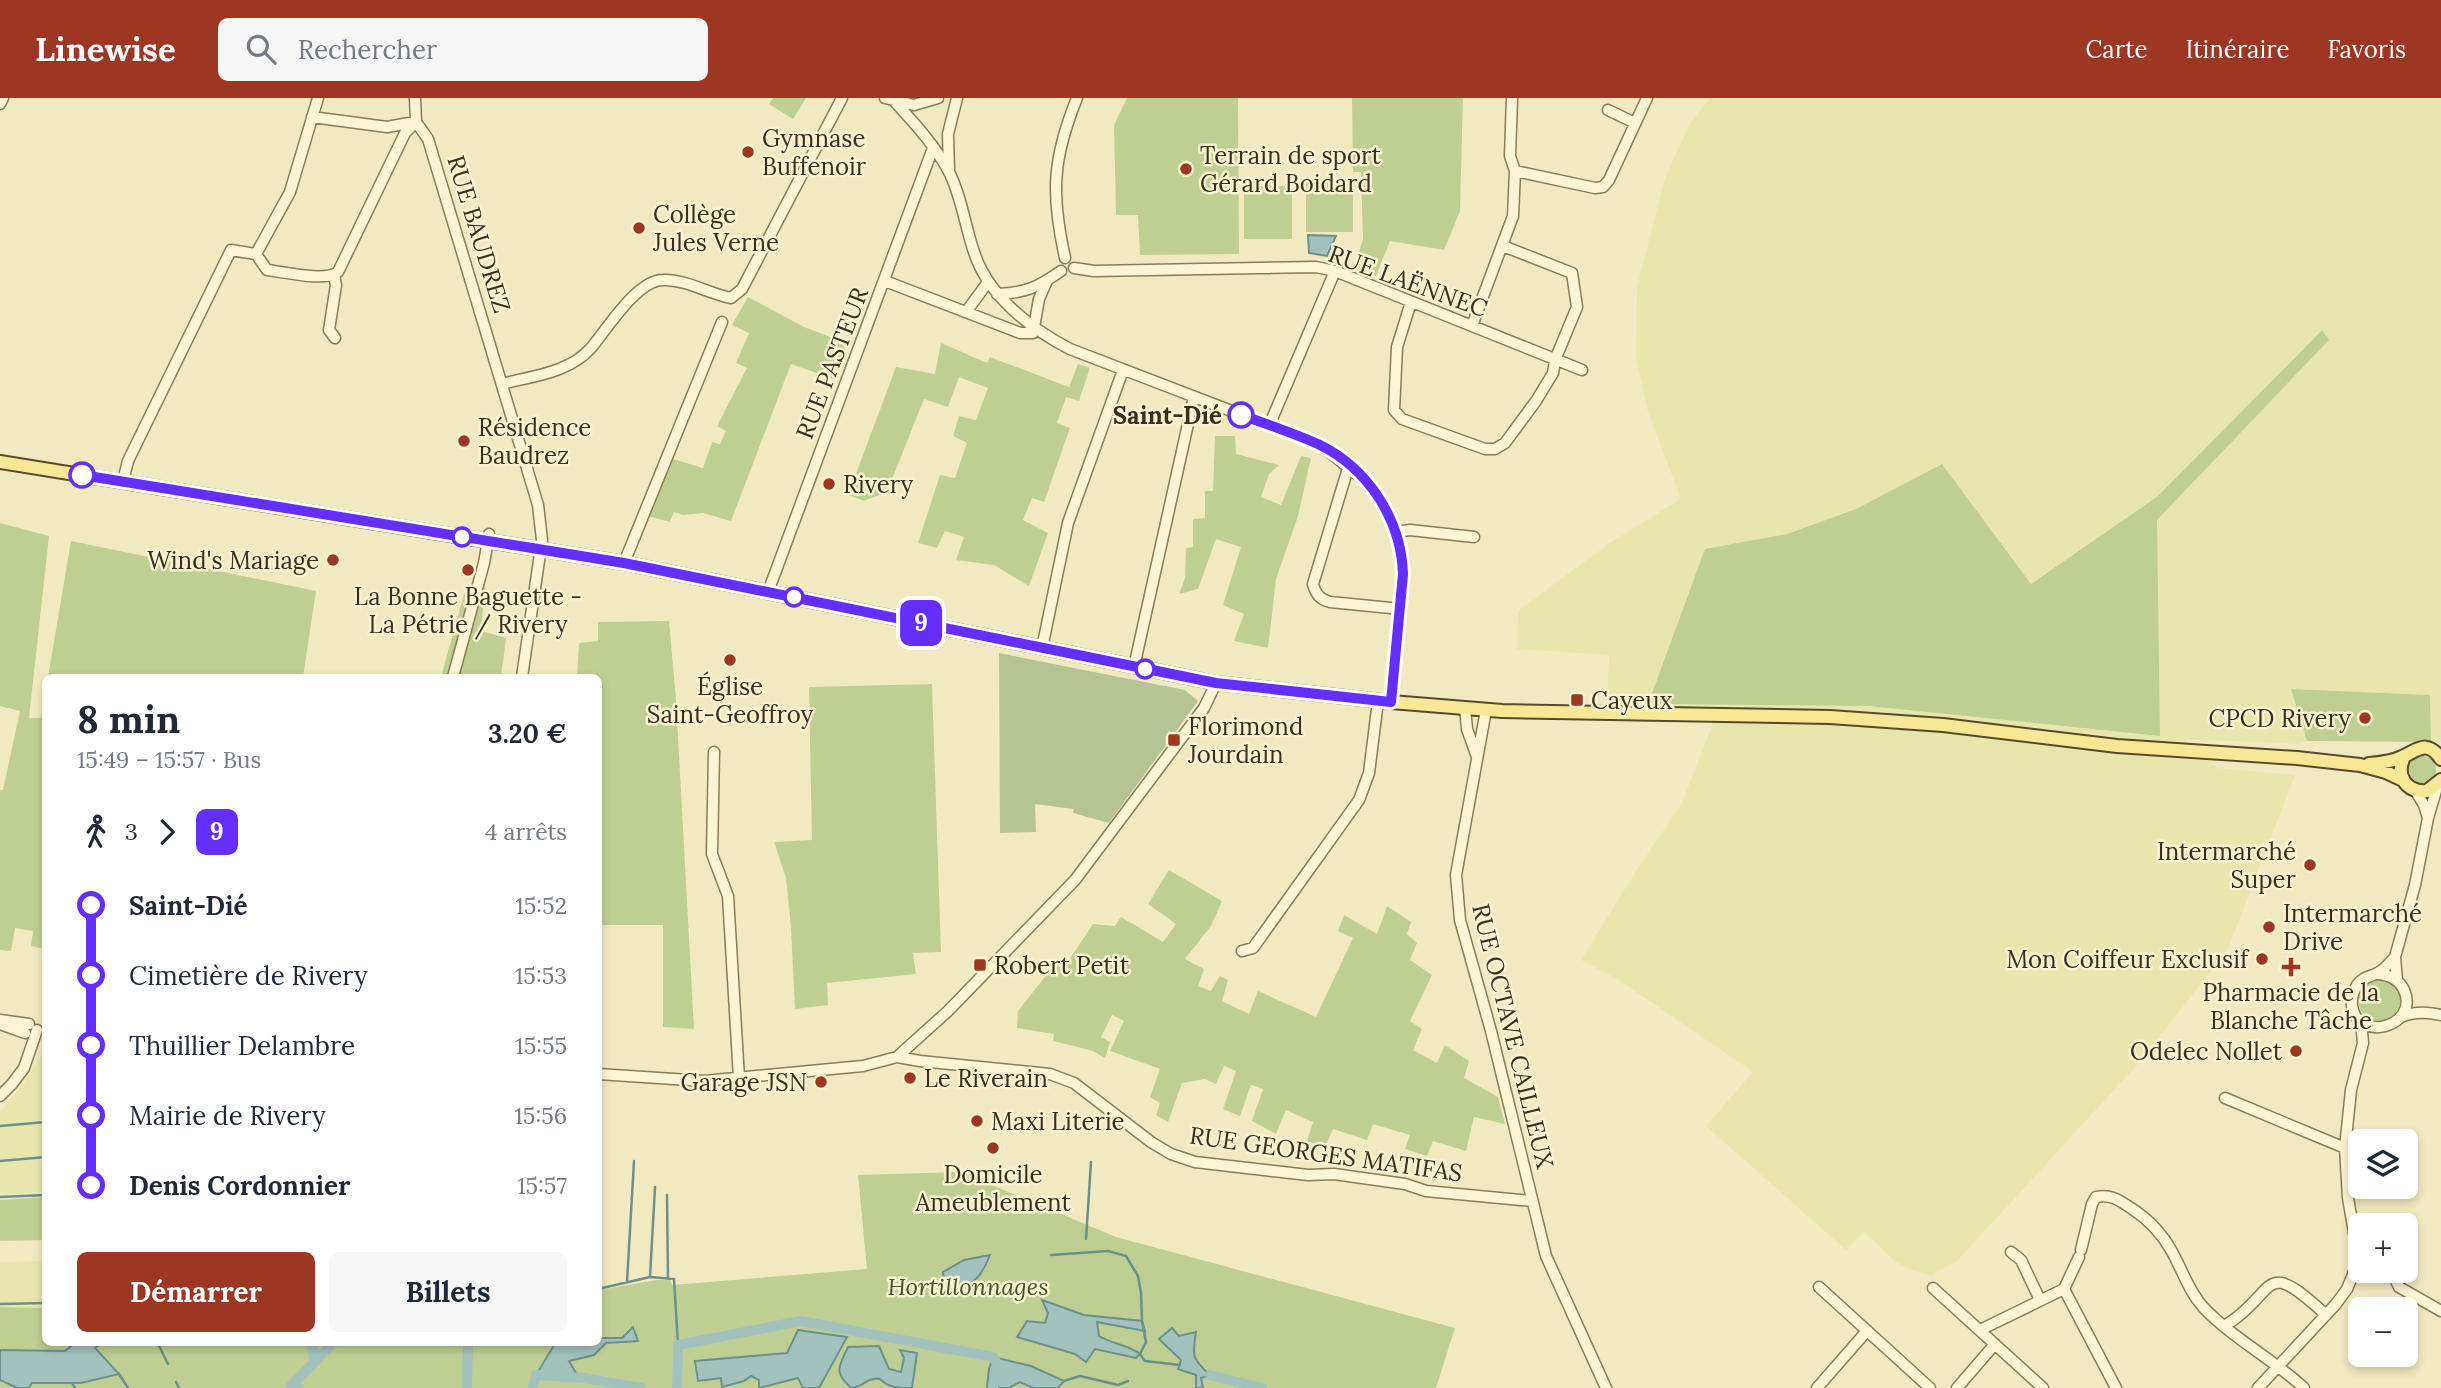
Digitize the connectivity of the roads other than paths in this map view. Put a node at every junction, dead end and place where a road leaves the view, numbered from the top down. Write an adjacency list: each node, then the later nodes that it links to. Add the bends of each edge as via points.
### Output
1 (3, 98): 11 (street)
2 (318, 98): 13 (street)
3 (415, 98): 14 (street, RUE BAUDREZ)
4 (842, 98): 39 (street, via 742,289 731,299 675,281 650,282 574,363)
5 (938, 98): 10 (street, via 915,105)
6 (957, 98): 17 (street, via 948,134)
7 (1077, 98): 21 (street, via 1058,159 1054,196)
8 (1512, 98): 18 (street, via 1510,156)
9 (1647, 98): 15 (street)
10 (890, 100): 16 (street, via 912,119)
11 (0, 104)
12 (1608, 110): 15 (street)
13 (312, 117): 14 (street, via 387,127); 20 (street, via 290,192)
14 (416, 122): 25 (street, via 405,133); 39 (street, RUE BAUDREZ, via 428,139)
15 (1635, 123): 18 (street, via 1603,187)
16 (933, 148): 17 (street); 26 (street, RUE PASTEUR)
17 (948, 171): 27 (street, via 979,268)
18 (1515, 171): 19 (street, via 1513,216)
19 (1503, 246): 33 (street); 36 (street, via 1572,273 1577,307)
20 (256, 254): 25 (street, via 267,270); 44 (street, via 230,250 128,461)
21 (1065, 258): 22 (street, via 1073,261); 23 (street, via 1059,264)
22 (1074, 268): 23 (street, via 1068,273); 24 (street, RUE LAËNNEC, via 1307,267)
23 (1061, 271): 28 (street)
24 (1335, 271): 30 (street, RUE LAËNNEC); 41 (street)
25 (334, 275): 35 (street, via 329,330)
26 (885, 281): 31 (street); 50 (street, RUE PASTEUR)
27 (988, 282): 29 (street); 31 (street)
28 (1046, 283): 29 (street, via 1017,293); 34 (street)
29 (997, 293): 34 (street)
30 (1411, 302): 33 (street, RUE LAËNNEC); 36 (street, via 1397,347 1394,410 1402,419 1495,449 1505,443 1536,401 1553,373)
31 (966, 312): 34 (street, via 1020,333 1032,333)
32 (722, 321): 49 (street)
33 (1472, 326): 36 (street, RUE LAËNNEC)
34 (1035, 328): 37 (street, via 1070,349)
35 (335, 338)
36 (1555, 359): 38 (street, RUE LAËNNEC)
37 (1123, 370): 40 (street); 52 (street, via 1068,523)
38 (1582, 370)
39 (502, 384): 48 (street, RUE BAUDREZ, via 538,505)
40 (1194, 397): 41 (street); 53 (street)
41 (1269, 426): 43 (street, via 1320,445)
42 (0, 462): 44 (main road)
43 (1349, 465): 45 (street, via 1378,496); 51 (street, via 1312,584 1314,590 1321,600)
44 (123, 481): 46 (main road)
45 (1396, 532): 47 (street); 51 (street, via 1403,559)
46 (489, 537): 48 (main road); 54 (street)
47 (1474, 537)
48 (541, 550): 49 (main road); 55 (street)
49 (624, 563): 50 (main road)
50 (768, 592): 52 (main road)
51 (1401, 609): 57 (street)
52 (1042, 648): 53 (main road)
53 (1134, 667): 56 (main road)
54 (454, 674)
55 (522, 674)
56 (1216, 683): 57 (main road); 82 (street, via 1204,708 1075,880 948,1011)
57 (1384, 701): 58 (main road); 69 (street, via 1359,800 1253,948)
58 (1465, 708): 59 (main road); 62 (street)
59 (1486, 710): 62 (street, RUE OCTAVE CAILLEUX); 64 (main road, via 1830,717)
60 (714, 752): 84 (street, via 712,854 728,896)
61 (2440, 755): 63 (main road, via 2420,747)
62 (1477, 757): 88 (street, RUE OCTAVE CAILLEUX, via 1456,875 1457,897)
63 (2404, 757): 64 (main road); 65 (main road, via 2400,768)
64 (2360, 765): 65 (main road)
65 (2403, 780): 67 (main road)
66 (2440, 782): 67 (main road, via 2427,791); 68 (street)
67 (2415, 790): 68 (street)
68 (2428, 818): 70 (street)
69 (1242, 951)
70 (2395, 957): 71 (street); 72 (street)
71 (2378, 974): 72 (street); 77 (street, via 2366,977 2355,988 2352,1003)
72 (2398, 981): 73 (street)
73 (2406, 996): 74 (street); 76 (street)
74 (2426, 1011): 75 (street); 76 (street)
75 (2441, 1015)
76 (2401, 1017): 79 (street)
77 (2361, 1021): 79 (street); 81 (street)
78 (0, 1022): 80 (street)
79 (2381, 1028): 81 (street)
80 (33, 1031): 85 (street, via 28,1059)
81 (2363, 1043): 87 (street, via 2351,1090)
82 (897, 1056): 84 (street, via 863,1066); 88 (street, RUE GEORGES MATIFAS, via 1064,1079 1151,1142 1195,1162 1334,1174 1426,1191)
83 (602, 1074): 84 (street, via 704,1081)
84 (738, 1078)
85 (0, 1096)
86 (2225, 1098): 87 (street)
87 (2346, 1148): 89 (street)
88 (1532, 1201): 104 (street, via 1546,1256)
89 (2351, 1213)
90 (2011, 1252): 96 (street, via 2021,1260)
91 (2350, 1283): 98 (street)
92 (2397, 1283): 97 (street)
93 (1819, 1287): 101 (street)
94 (1933, 1288): 100 (street)
95 (2064, 1289): 96 (street); 99 (street, via 2080,1253 2092,1204 2105,1195 2150,1221 2203,1307); 109 (street)
96 (2040, 1300): 100 (street)
97 (2441, 1311)
98 (2326, 1315): 99 (street, via 2281,1282 2267,1285); 103 (street)
99 (2225, 1325): 103 (street)
100 (1980, 1330): 102 (street)
101 (1866, 1332): 105 (street); 106 (street)
102 (1995, 1344): 107 (street); 108 (street)
103 (2279, 1366): 110 (street); 111 (street)
104 (1606, 1388)
105 (1817, 1388)
106 (1930, 1388)
107 (1958, 1388)
108 (2043, 1388)
109 (2116, 1388)
110 (2259, 1388)
111 (2304, 1388)

